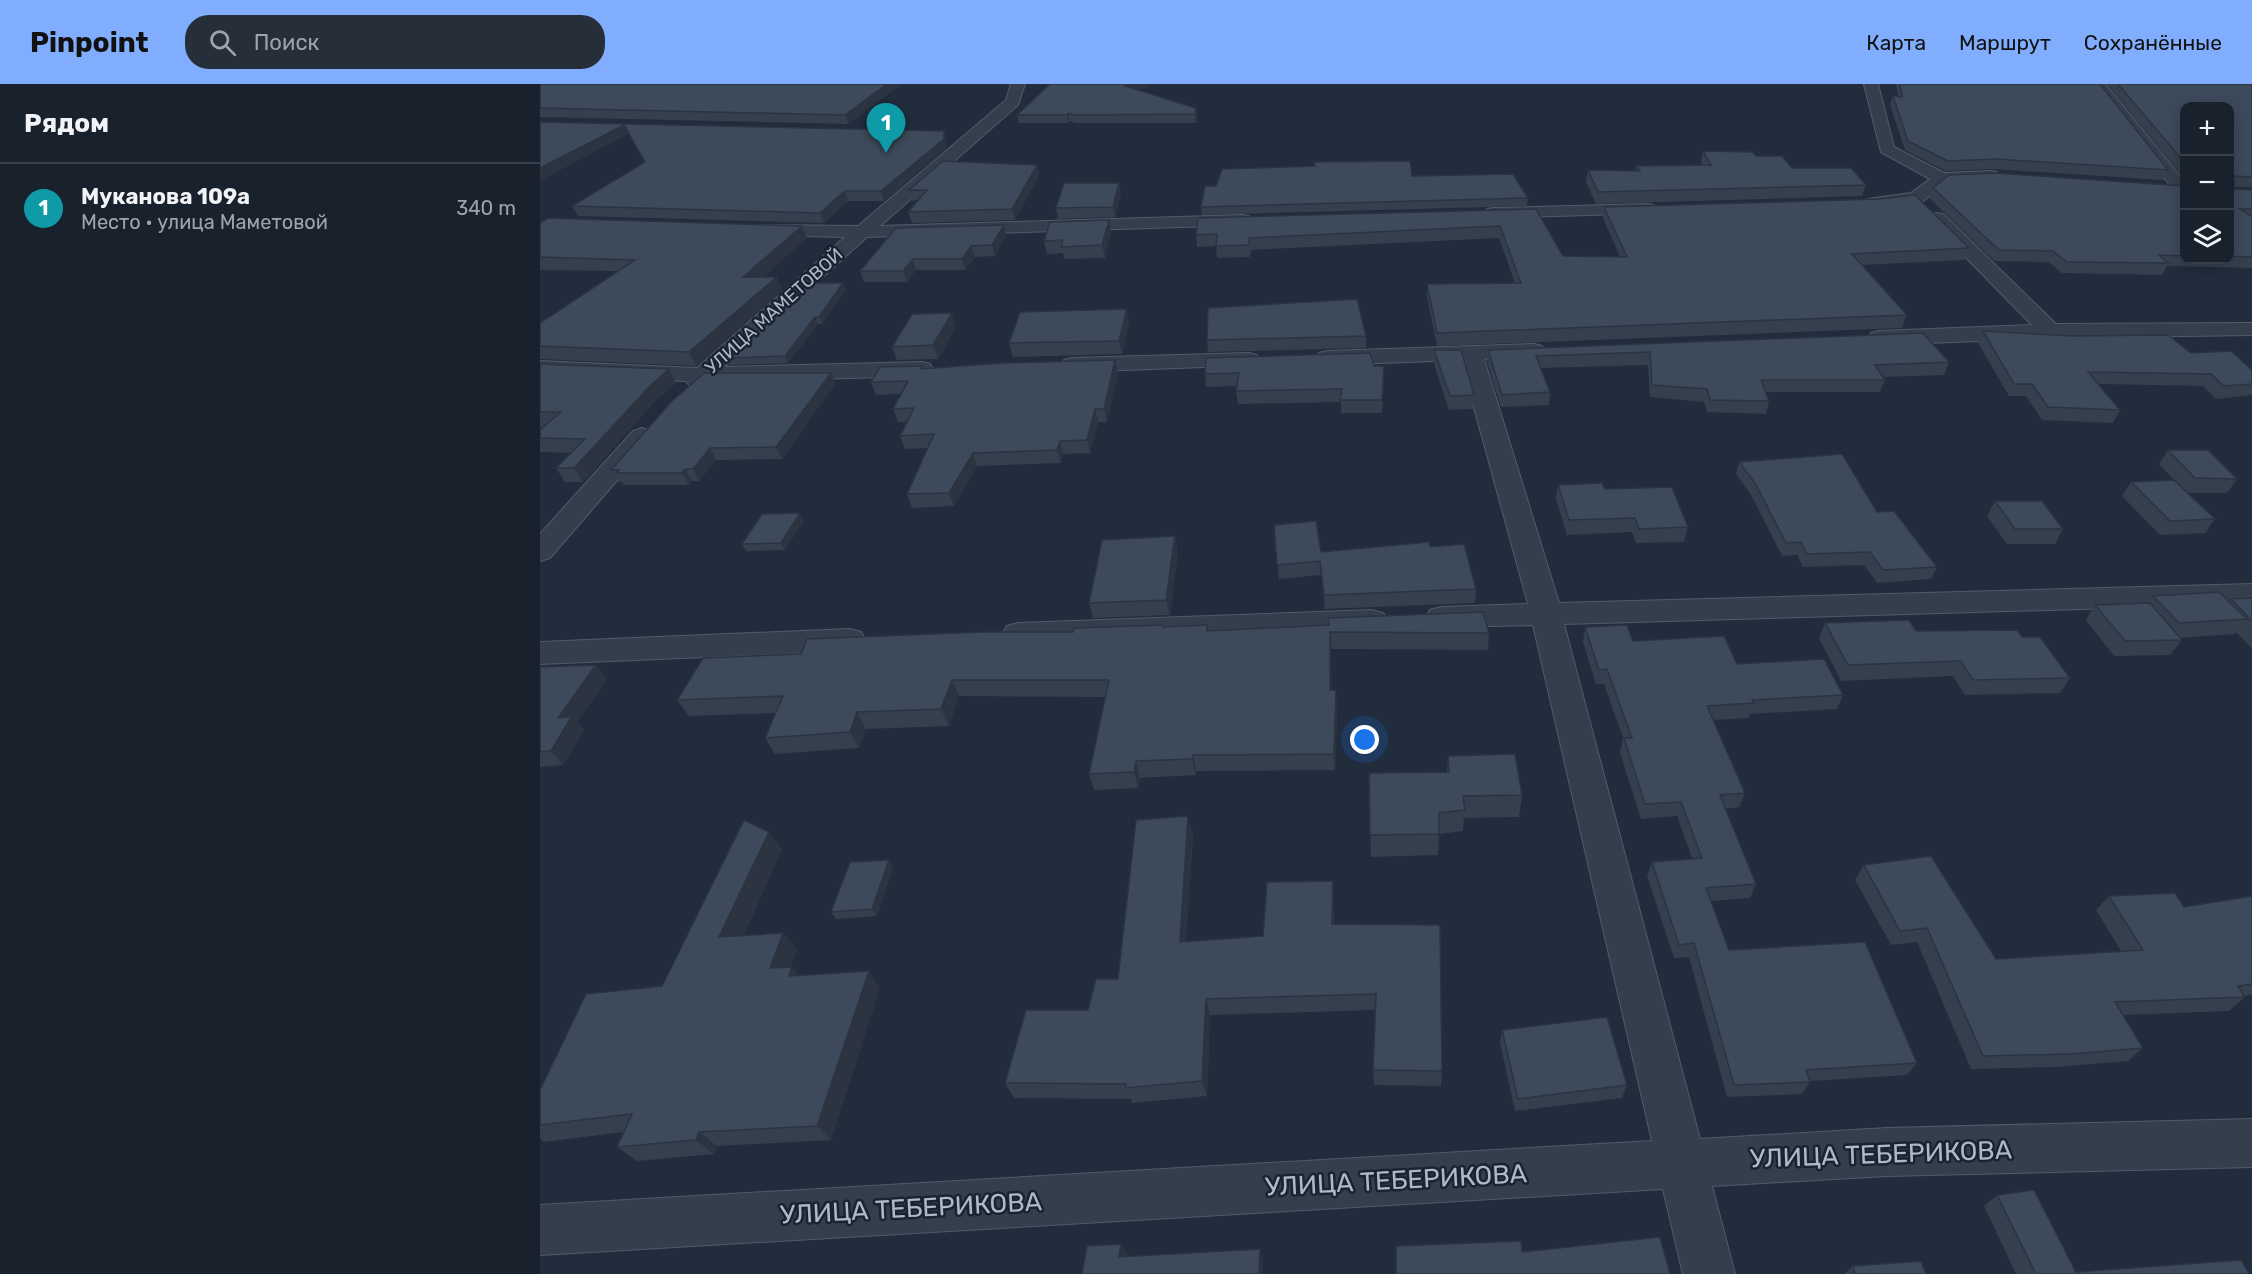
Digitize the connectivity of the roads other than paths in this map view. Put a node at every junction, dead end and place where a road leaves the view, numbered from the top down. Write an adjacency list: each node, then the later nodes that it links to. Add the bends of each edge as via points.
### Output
1 (1018, 84): 5 (street, УЛИЦА МАМЕТОВОЙ, via 1013,102)
2 (1871, 84): 7 (street, via 1887,150)
3 (2098, 84): 8 (street)
4 (951, 133): 5 (street)
5 (975, 134): 17 (street, УЛИЦА МАМЕТОВОЙ)
6 (2004, 176): 7 (street)
7 (1941, 178): 11 (street)
8 (2180, 185)
9 (2158, 187): 10 (street)
10 (2180, 189)
11 (1916, 198): 12 (street); 20 (street)
12 (1851, 203)
13 (1661, 209): 14 (street)
14 (1470, 214)
15 (1256, 220): 17 (street)
16 (743, 228): 17 (street)
17 (862, 232): 30 (street, УЛИЦА МАМЕТОВОЙ)
18 (2224, 330): 19 (street); 20 (street); 22 (street)
19 (2252, 330)
20 (2050, 331): 21 (street)
21 (1861, 338)
22 (2252, 349)
23 (1553, 350): 24 (street)
24 (1471, 354): 25 (street); 35 (street)
25 (1305, 358)
26 (1270, 359): 27 (street)
27 (1045, 365)
28 (540, 368): 30 (street)
29 (939, 368): 30 (street)
30 (703, 375): 31 (street, УЛИЦА МАМЕТОВОЙ)
31 (677, 398)
32 (653, 423): 33 (street)
33 (540, 552)
34 (2252, 594): 35 (street)
35 (1546, 613): 36 (street); 40 (street)
36 (995, 635)
37 (875, 639): 38 (street)
38 (540, 652)
39 (2252, 1143): 40 (street, УЛИЦА ТЕБЕРИКОВА, via 1887,1152)
40 (1682, 1163): 41 (street, УЛИЦА ТЕБЕРИКОВА); 42 (street)
41 (540, 1230)
42 (1709, 1274)

